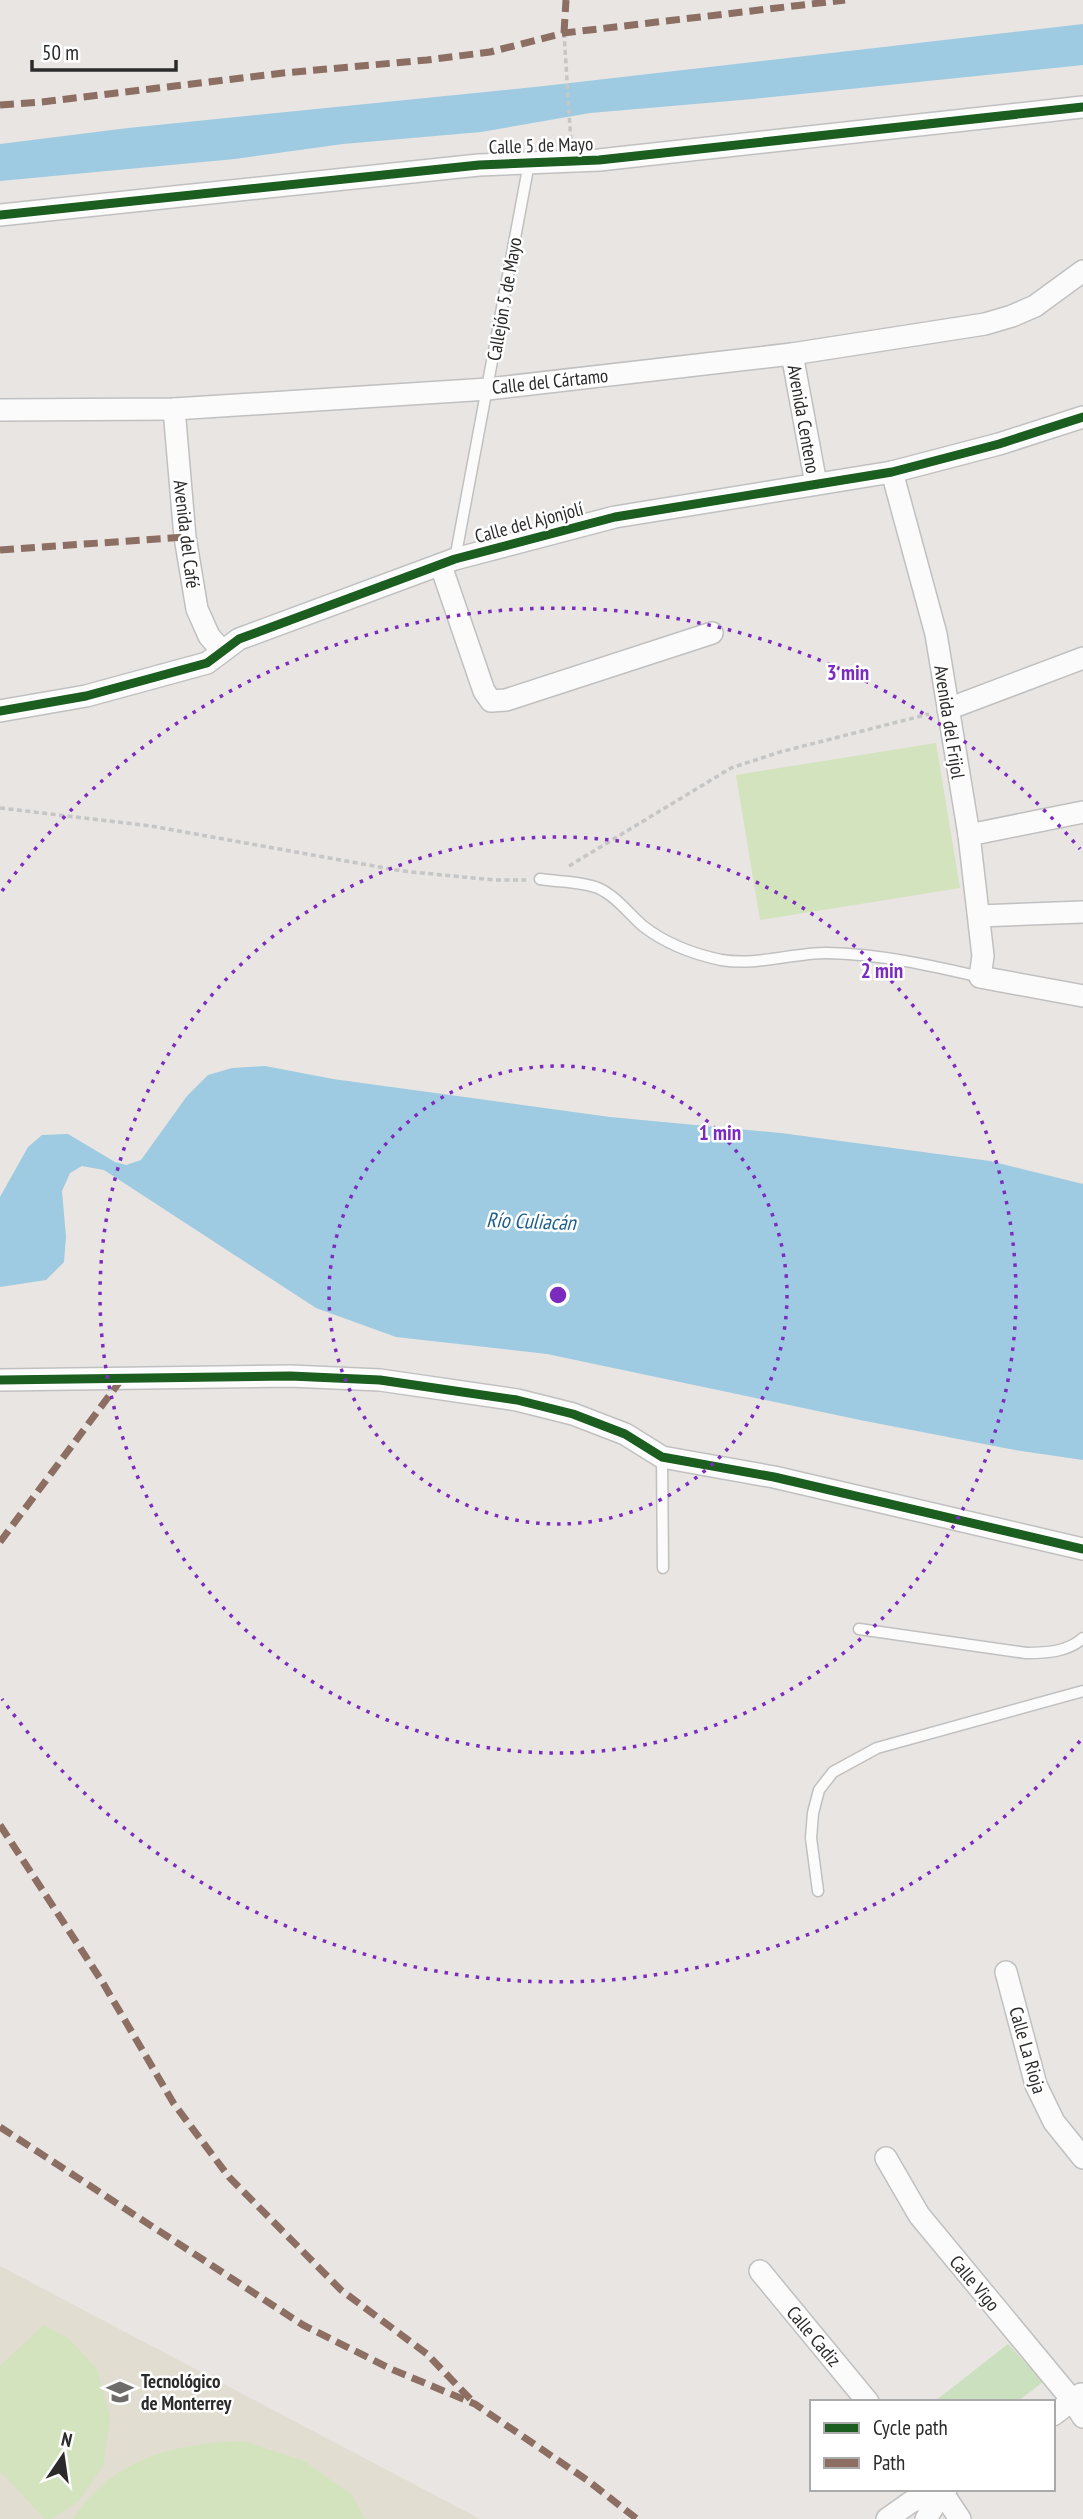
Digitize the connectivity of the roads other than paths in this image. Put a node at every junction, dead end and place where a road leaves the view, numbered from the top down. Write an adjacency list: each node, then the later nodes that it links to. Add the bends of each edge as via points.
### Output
1 (1083, 107): 2 (street, Calle 5 de Mayo, via 599,160)
2 (528, 163): 3 (street, Calle 5 de Mayo); 6 (lane, Callejón 5 de Mayo)
3 (0, 215)
4 (1083, 271): 5 (street, Calle del Cártamo, via 1035,306 985,324)
5 (792, 354): 6 (street, Calle del Cártamo); 11 (street, Avenida Centeno)
6 (488, 389): 7 (street, Calle del Cártamo); 12 (lane, Callejón 5 de Mayo)
7 (174, 409): 8 (street, Calle del Cártamo); 14 (street, Avenida del Café, via 185,537 197,609)
8 (0, 410)
9 (1083, 416): 10 (street, Calle del Ajonjolí)
10 (892, 472): 11 (street, Calle del Ajonjolí); 16 (street, Avenida del Frijol, via 936,634)
11 (816, 484): 12 (street, Calle del Ajonjolí, via 615,517)
12 (448, 562): 13 (street, via 484,691 491,701); 14 (street, Calle del Ajonjolí, via 239,639)
13 (712, 633)
14 (222, 651): 17 (street, Calle del Ajonjolí, via 207,663 86,696)
15 (1083, 658): 16 (street)
16 (948, 709): 19 (street, Avenida del Frijol)
17 (0, 711)
18 (1083, 812): 19 (street)
19 (969, 835): 22 (street, Avenida del Frijol)
20 (540, 879): 23 (lane, via 598,888 667,941 714,958 766,962 798,954 859,954)
21 (1083, 912): 22 (street)
22 (979, 916): 23 (street, Avenida del Frijol)
23 (980, 977): 24 (street)
24 (1083, 996)
25 (0, 1380): 26 (street, via 290,1376 380,1380 517,1400 573,1414 625,1434)
26 (662, 1457): 27 (street, via 774,1477); 28 (lane)
27 (1083, 1549)
28 (663, 1568)
29 (859, 1629): 30 (lane, via 1026,1653 1050,1653)
30 (1081, 1639): 31 (lane)
31 (1083, 1653)
32 (1083, 1691): 33 (lane, via 877,1748 833,1772 819,1790 813,1813 811,1838)
33 (818, 1891)
34 (1006, 1972): 36 (street, Calle La Rioja, via 1036,2085 1054,2122)
35 (886, 2158): 39 (street, Calle Vigo, via 919,2215)
36 (1083, 2158)
37 (760, 2271): 38 (street, Calle Cadiz)
38 (866, 2400)
39 (1080, 2404): 40 (street)
40 (1055, 2414)
41 (940, 2491): 44 (street, via 911,2502)
42 (942, 2491): 45 (street)
43 (944, 2491): 46 (street)
44 (887, 2519)
45 (926, 2519)
46 (960, 2519)

